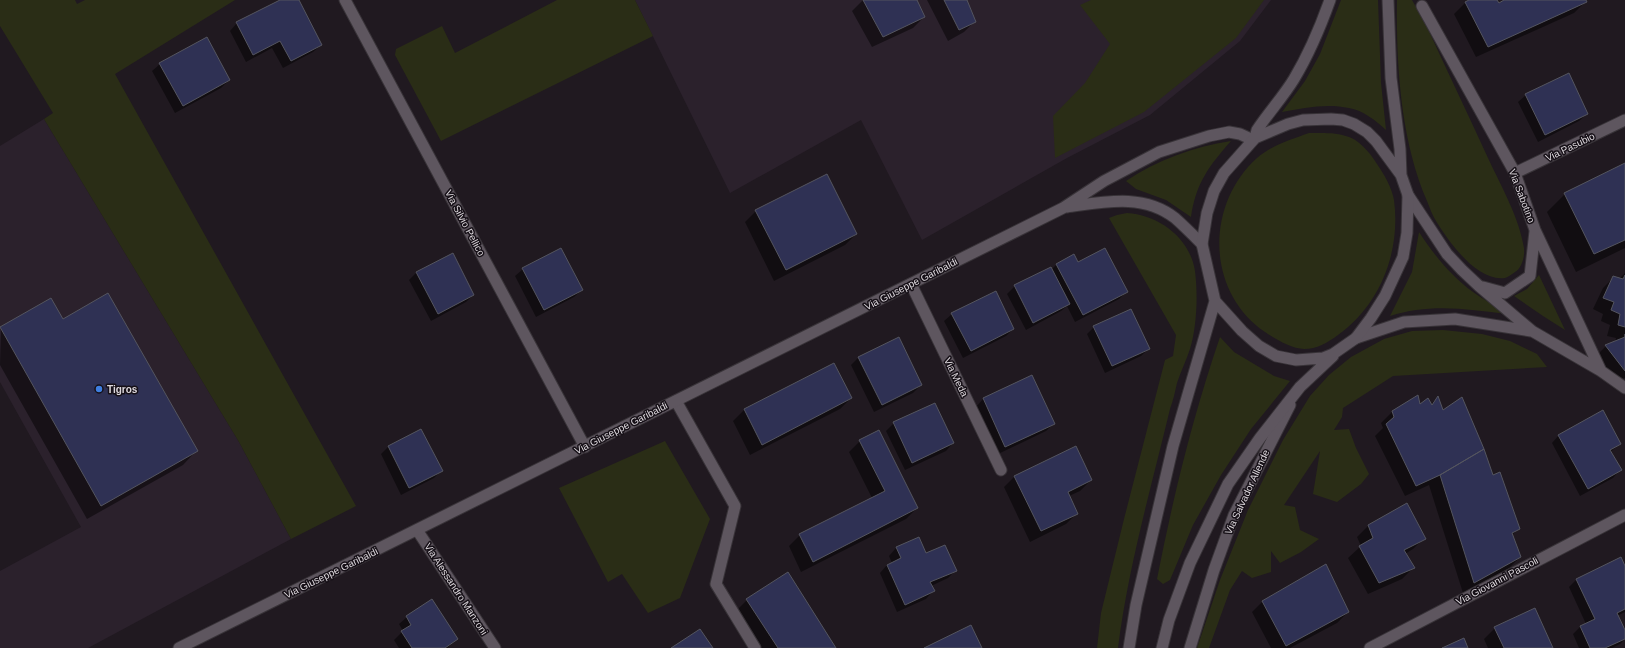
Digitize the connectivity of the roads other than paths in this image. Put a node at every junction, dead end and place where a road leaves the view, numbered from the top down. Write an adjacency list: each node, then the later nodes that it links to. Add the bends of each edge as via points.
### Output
1 (345, 0): 23 (street, Via Silvio Pellico)
2 (1330, 0): 6 (street, via 1307,56 1257,130)
3 (1388, 0): 8 (street, via 1391,78)
4 (1422, 6): 7 (street, Via Sabotino)
5 (1625, 120): 7 (street, Via Pasubio)
6 (1254, 139): 8 (street, via 1304,120 1343,120 1367,132); 10 (street, Via Giuseppe Garibaldi, via 1229,132 1159,152 1104,181); 12 (street, via 1224,173 1214,191)
7 (1515, 173): 11 (street, Via Sabotino)
8 (1401, 175): 9 (street)
9 (1408, 195): 14 (street, via 1447,254); 17 (street, via 1407,233 1403,257 1385,296)
10 (1063, 208): 12 (street, Via Giuseppe Garibaldi, via 1116,200 1150,205 1175,218); 13 (street, Via Giuseppe Garibaldi)
11 (1535, 230): 14 (street, via 1530,276 1505,293); 19 (street, Via Sabotino)
12 (1202, 244): 15 (street)
13 (911, 284): 22 (street, Via Giuseppe Garibaldi); 24 (street, Via Meda)
14 (1479, 286): 16 (street)
15 (1215, 301): 18 (street, via 1242,331 1259,346 1276,356 1313,360); 30 (street, via 1173,446 1136,605)
16 (1532, 331): 17 (street, via 1455,319 1404,322); 19 (street, Via Sabotino)
17 (1356, 338): 18 (street)
18 (1340, 349): 20 (street)
19 (1601, 371): 21 (street, Via Sabotino)
20 (1300, 387): 31 (street, via 1228,484 1190,563 1169,620); 32 (street, Via Salvador Allende, via 1234,515)
21 (1625, 388)
22 (676, 401): 23 (street, Via Giuseppe Garibaldi); 29 (street, via 735,506 716,584)
23 (585, 447): 26 (street, Via Giuseppe Garibaldi)
24 (1001, 470)
25 (1625, 515): 33 (street, Via Giovanni Pascoli)
26 (417, 530): 27 (street, Via Giuseppe Garibaldi); 28 (street, Via Alessandro Manzoni)
27 (179, 648)
28 (495, 648)
29 (754, 648)
30 (1130, 648)
31 (1162, 648)
32 (1190, 648)
33 (1370, 648)

